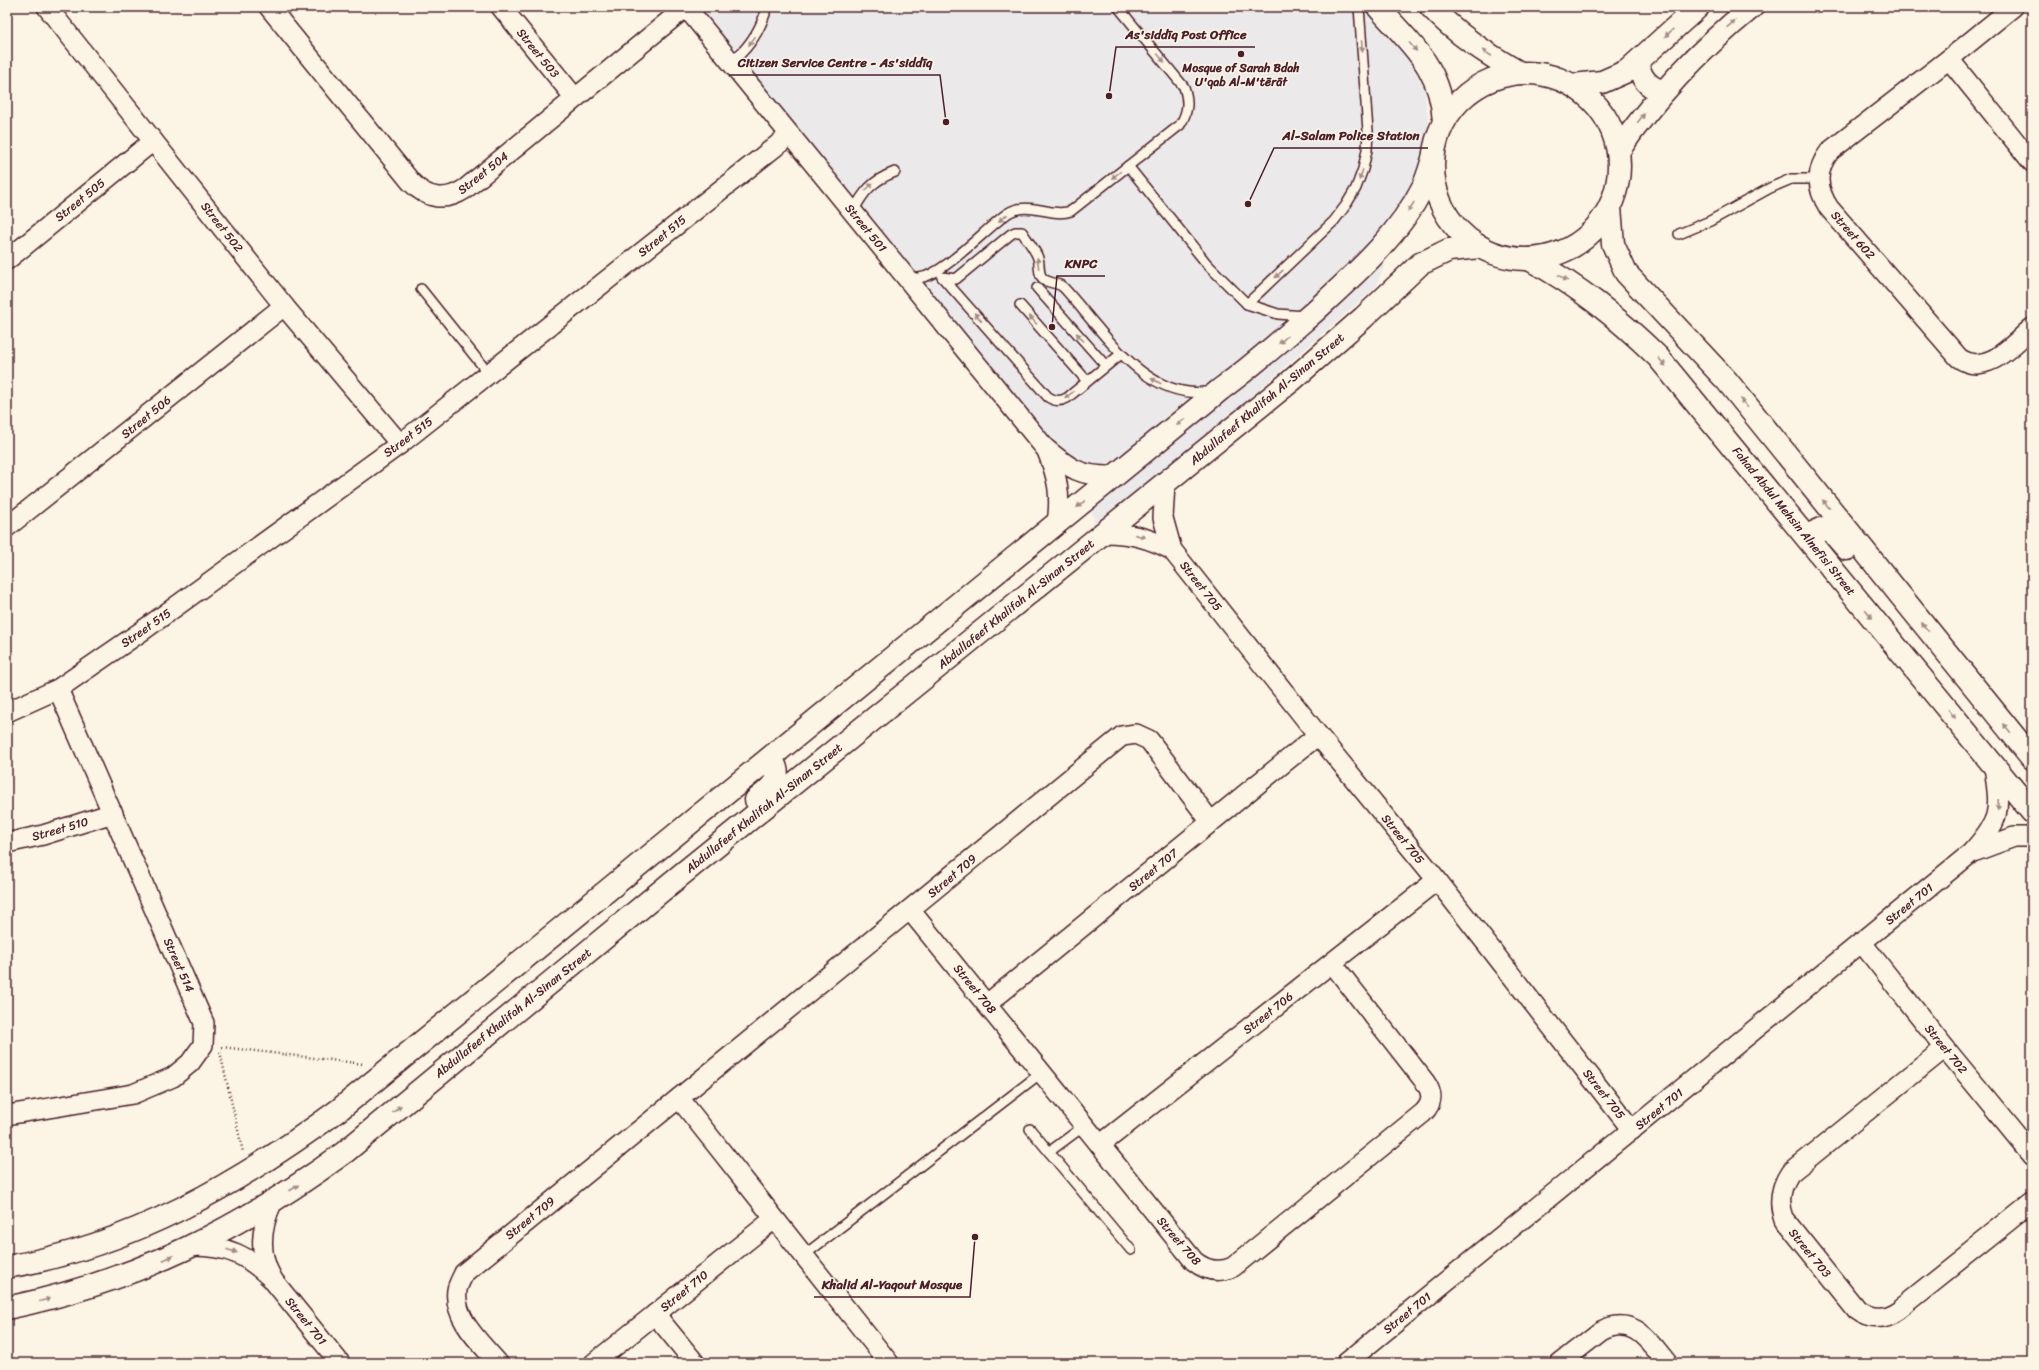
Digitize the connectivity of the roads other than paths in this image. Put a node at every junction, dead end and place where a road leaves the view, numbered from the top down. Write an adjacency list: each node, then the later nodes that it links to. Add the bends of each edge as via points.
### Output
1 (47, 7): 22 (street, Street 502)
2 (269, 7): 19 (street, Street 504, via 411,182 426,195 447,198 461,192)
3 (501, 7): 19 (street, Street 503)
4 (686, 7): 14 (street, Street 501); 19 (street, Street 504)
5 (1118, 7): 26 (lane, one-way to 26, via 1178,79 1188,97 1188,108 1180,124)
6 (1359, 7): 40 (lane, one-way to 40, via 1368,131 1367,150 1356,188 1334,221)
7 (1378, 7): 20 (street, one-way to 20, via 1426,62 1435,77 1441,94)
8 (1431, 7): 16 (street, one-way to 8, via 1475,46)
9 (1698, 7): 15 (street, one-way to 15)
10 (1752, 7): 18 (street, one-way to 10, via 1700,52)
11 (2013, 7): 13 (street)
12 (765, 14): 14 (lane, one-way to 14, via 752,42)
13 (1949, 59): 25 (street); 28 (street, via 1830,151 1824,159)
14 (731, 62): 21 (street, Street 501)
15 (1638, 62): 17 (street, via 1616,77 1602,82); 18 (street, via 1639,70 1646,82)
16 (1520, 73): 17 (street, via 1539,73); 20 (street, via 1502,76 1468,93)
17 (1573, 85): 23 (street, via 1598,106 1607,119)
18 (1663, 91): 23 (street, one-way to 18)
19 (575, 98)
20 (1444, 122): 24 (street, via 1436,140)
21 (790, 134): 30 (street, Street 501); 47 (street, Street 515)
22 (153, 141): 34 (street, Street 505); 42 (street, Street 502)
23 (1618, 150): 29 (street, via 1618,180)
24 (1433, 159): 32 (street, via 1436,188 1444,210 1458,229); 43 (street, one-way to 43, via 1423,186 1398,227 1367,262)
25 (2032, 162)
26 (1128, 166): 35 (lane, one-way to 35, via 1071,211 1058,214 1027,208 1009,213 943,267); 40 (lane, via 1207,264)
27 (895, 172): 30 (lane, one-way to 27, via 874,182)
28 (1818, 179): 31 (lane, via 1791,178 1710,221); 44 (street, Street 602, via 1819,190 1830,208 1959,358 1973,365 1988,363)
29 (1610, 207): 33 (street, via 1601,221 1577,244 1562,251); 59 (street, one-way to 29, via 1727,381 1626,273 1613,244)
30 (853, 212): 36 (street, Street 501)
31 (1679, 234)
32 (1481, 247): 33 (street, via 1497,254); 53 (street, Abdullafeef Khalifah Al-Sinan Street, via 1449,250 1420,264 1327,350)
33 (1529, 259): 57 (street, Fahad Abdul Mehsin Alnefisi Street, one-way to 57, via 1589,295 1658,357)
34 (7, 260)
35 (929, 274): 36 (lane, via 918,278); 37 (lane)
36 (905, 276): 51 (street, Street 501)
37 (942, 277): 45 (lane, one-way to 37, via 1063,287 1046,281 1041,276 1038,257 1022,232 1011,234 956,279); 48 (lane, one-way to 37, via 1062,400 1057,401 1048,397)
38 (1037, 288): 46 (lane, one-way to 38)
39 (421, 289): 47 (lane)
40 (1247, 304): 43 (lane, via 1278,314)
41 (1020, 305): 48 (lane, one-way to 41)
42 (284, 306): 50 (street, Street 502); 55 (street, Street 506)
43 (1310, 316): 49 (street, one-way to 49, via 1264,358)
44 (2032, 328)
45 (1121, 354): 46 (lane); 49 (lane, one-way to 45, via 1194,392 1168,387 1144,374)
46 (1106, 366): 48 (lane)
47 (489, 374): 50 (street, Street 515)
48 (1087, 381)
49 (1221, 389): 52 (street, one-way to 52)
50 (400, 444): 60 (street, Street 515)
51 (1045, 448): 52 (street, Street 501, via 1066,466 1083,473); 54 (street, Street 501, via 1059,487 1060,506)
52 (1115, 476): 54 (street, one-way to 54)
53 (1165, 484): 56 (street, Abdullafeef Khalifah Al-Sinan Street); 58 (street, Street 705, via 1163,518)
54 (1057, 524): 63 (street)
55 (7, 527)
56 (1104, 533): 58 (street, Street 705, one-way to 58, via 1140,536); 67 (street, Abdullafeef Khalifah Al-Sinan Street)
57 (1813, 545): 59 (street, via 1815,532 1824,528 1829,530 1854,556); 66 (street, Fahad Abdul Mehsin Alnefisi Street, one-way to 66)
58 (1172, 550): 62 (street, Street 705)
59 (1880, 572): 65 (street, one-way to 59)
60 (58, 689): 61 (street, Street 515); 69 (street, Street 514)
61 (7, 712)
62 (1318, 735): 70 (street, Street 707); 74 (street, Street 705)
63 (789, 743): 64 (street); 67 (street, via 796,760)
64 (771, 758): 75 (street, via 777,775 773,785 700,845); 96 (street, via 392,1068 323,1122 248,1172 198,1201 128,1233 56,1256)
65 (2032, 758)
66 (1994, 766): 68 (street, Fahad Abdul Mehsin Alnefisi Street); 73 (street, Street 701, one-way to 73, via 1999,800 1997,815 1988,835)
67 (810, 771): 75 (street, Abdullafeef Khalifah Al-Sinan Street)
68 (2032, 812)
69 (113, 813): 72 (street, Street 510); 83 (street, Street 514, via 204,1023 203,1045 190,1063 173,1077 133,1094)
70 (1211, 822): 76 (street, Street 709, via 1149,740 1143,736 1129,734 1116,740); 79 (street, Street 707)
71 (2032, 837): 73 (street, Street 701, via 2014,837)
72 (7, 843)
73 (1971, 853): 77 (street, Street 701)
74 (1436, 880): 78 (street, Street 706); 86 (street, Street 705)
75 (671, 883): 90 (street, Abdullafeef Khalifah Al-Sinan Street, one-way to 75, via 345,1152)
76 (910, 910): 79 (street, Street 708); 82 (street, Street 709)
77 (1862, 943): 80 (street, Street 702); 86 (street, Street 701)
78 (1332, 963): 87 (street, Street 706); 87 (street, Street 708, via 1425,1082 1431,1092 1430,1104 1423,1113 1239,1262 1227,1270 1220,1271 1206,1269 1194,1261)
79 (987, 1004): 81 (street, Street 708)
80 (1945, 1048): 89 (street, Street 702); 91 (street, Street 703, via 1790,1173 1780,1200 1784,1219 1856,1310 1863,1315 1879,1318 1898,1310)
81 (1041, 1073): 84 (street, Street 708); 95 (lane)
82 (679, 1098): 92 (street); 101 (street, Street 709, via 464,1273 457,1289 457,1307 465,1324)
83 (7, 1115)
84 (1084, 1126): 87 (street, Street 708); 88 (lane)
85 (1030, 1129): 88 (lane)
86 (1632, 1130): 105 (street, Street 701)
87 (1100, 1145)
88 (1049, 1152): 94 (lane)
89 (2032, 1154)
90 (272, 1203): 93 (street, Abdullafeef Khalifah Al-Sinan Street); 97 (street, Street 701, via 264,1224 263,1247 267,1270)
91 (2032, 1203)
92 (774, 1219): 95 (street); 99 (street, Street 710)
93 (193, 1246): 97 (street, Street 701, one-way to 97, via 216,1247 238,1253 251,1260); 98 (street, Abdullafeef Khalifah Al-Sinan Street, one-way to 93, via 49,1299 114,1279)
94 (1131, 1250)
95 (803, 1256): 104 (street)
96 (7, 1267)
97 (272, 1279): 100 (street, Street 701)
98 (7, 1308)
99 (655, 1314): 102 (street, Street 710); 103 (street)
100 (340, 1363)
101 (498, 1363)
102 (594, 1363)
103 (694, 1363)
104 (889, 1363)
105 (1346, 1363)
106 (1560, 1363): 107 (street, via 1601,1331 1622,1325 1643,1334)
107 (1667, 1363)

